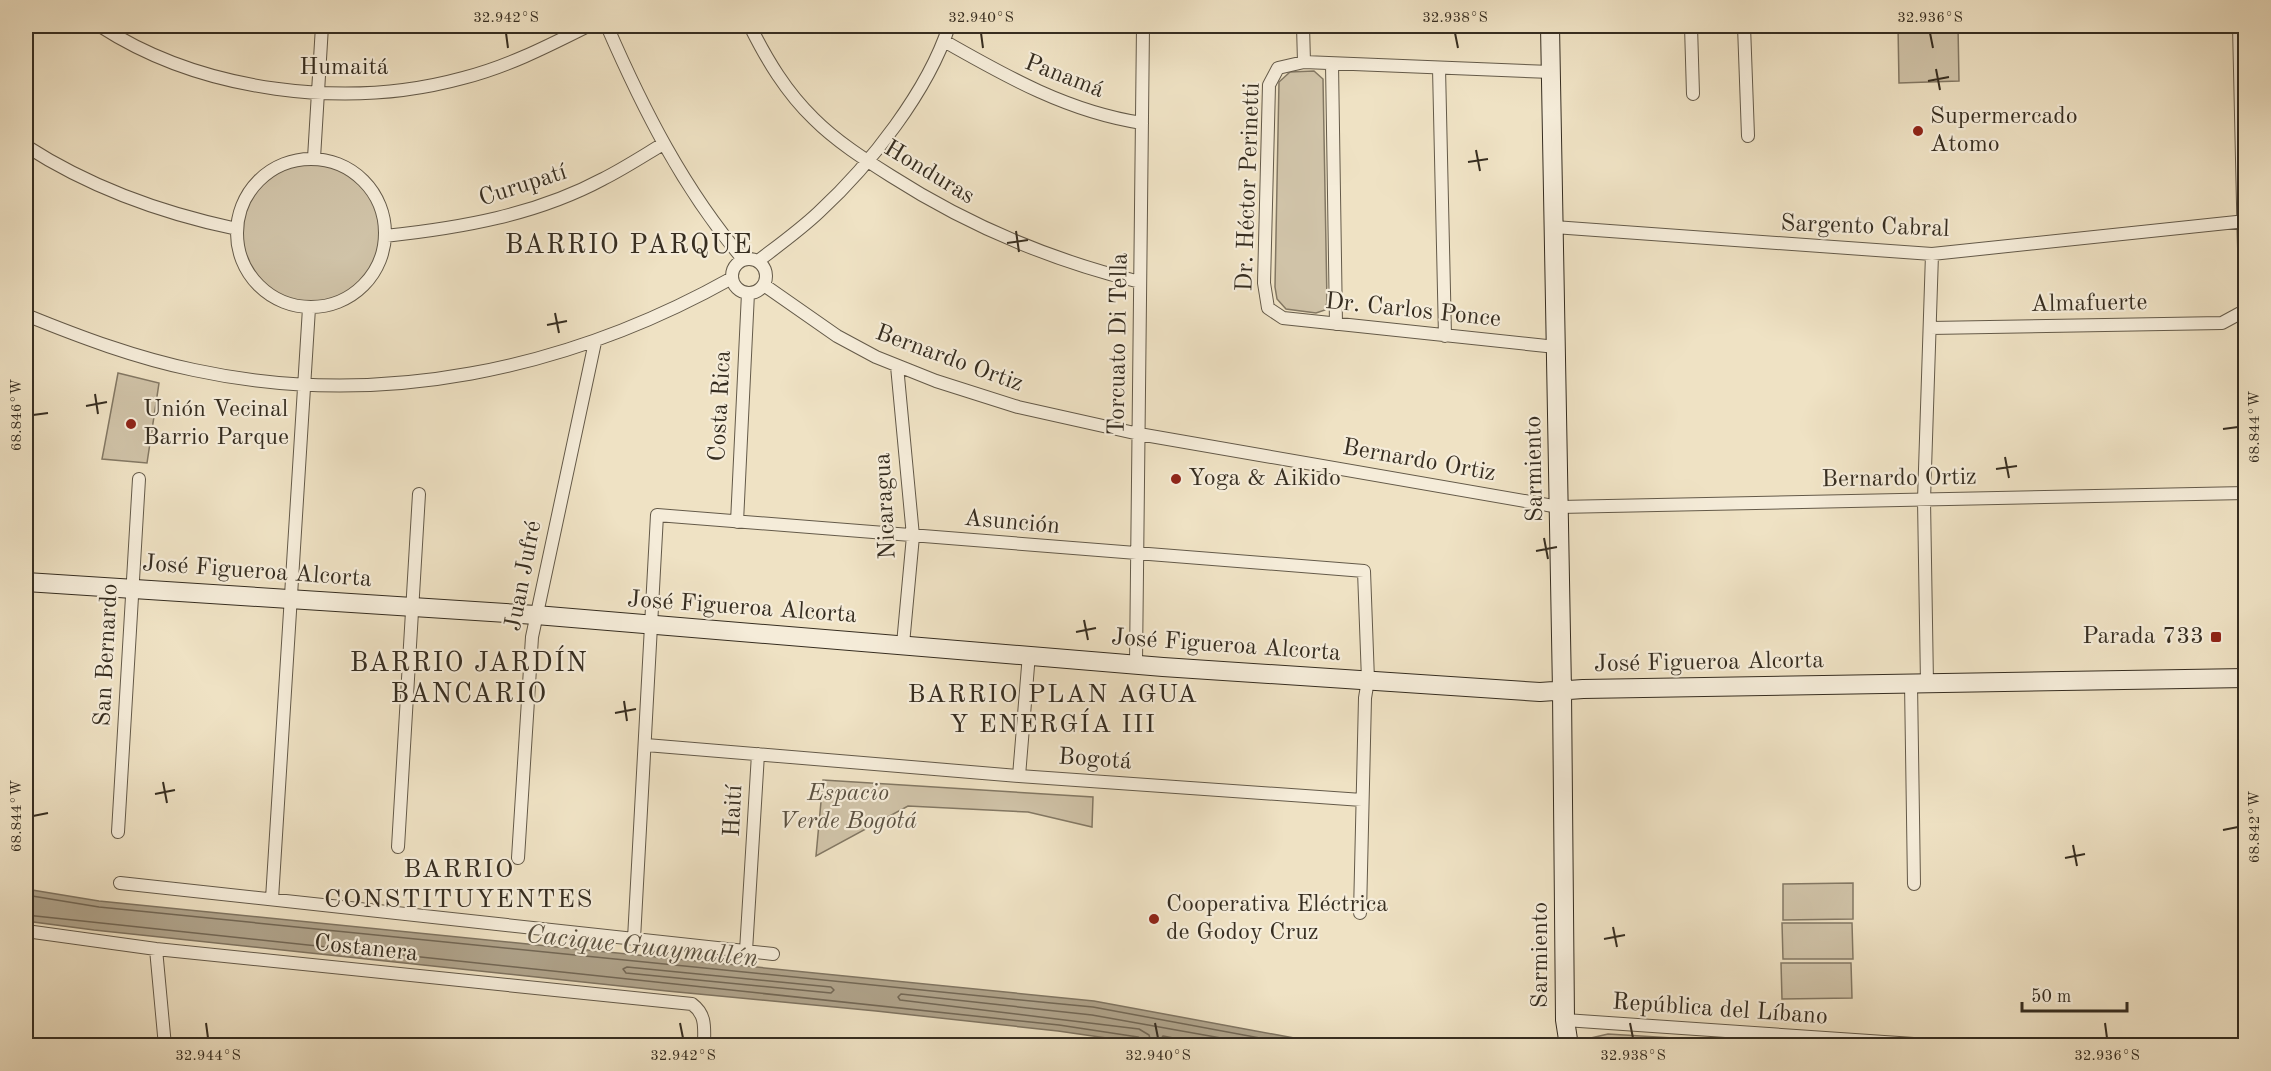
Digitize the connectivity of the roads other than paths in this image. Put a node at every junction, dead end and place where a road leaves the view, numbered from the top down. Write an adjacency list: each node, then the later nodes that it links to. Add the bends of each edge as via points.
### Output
1 (100, 26): 18 (street, Humaitá, via 192,71 244,83)
2 (322, 26): 18 (street)
3 (588, 26): 18 (street, Humaitá, via 509,64 463,78 391,90)
4 (607, 26): 22 (street)
5 (750, 26): 25 (street, Honduras, via 775,71 800,103 827,131)
6 (949, 26): 13 (street)
7 (1143, 26): 20 (street, Torcuato Di Tella)
8 (1304, 26): 14 (street)
9 (1550, 26): 17 (street, Sarmiento)
10 (1691, 26): 19 (street)
11 (1744, 26): 21 (street)
12 (2239, 26): 26 (street)
13 (944, 41): 20 (street, Panamá, via 1039,93); 25 (street, via 914,96)
14 (1304, 62): 15 (street); 38 (street, Dr. Héctor Perinetti, via 1278,68 1269,85 1264,283)
15 (1332, 64): 16 (street); 41 (street)
16 (1439, 68): 17 (street); 43 (street)
17 (1551, 72): 27 (street, Sarmiento)
18 (318, 92): 24 (street)
19 (1694, 94)
20 (1142, 123): 34 (street, Torcuato Di Tella)
21 (1748, 136)
22 (663, 144): 29 (street, Curupatí, via 603,179 543,204 468,225); 31 (street, via 698,200)
23 (26, 146): 28 (street, via 81,178 123,196 170,213)
24 (314, 159): 28 (street, via 291,161 270,170 253,186 242,206); 29 (street, via 337,163 365,183 383,213)
25 (867, 160): 32 (street, via 821,210); 34 (street, Honduras, via 919,194 1013,242 1090,270)
26 (2244, 221): 30 (street, Sargento Cabral); 39 (street)
27 (1554, 227): 30 (street, Sargento Cabral); 46 (street, Sarmiento)
28 (237, 229): 37 (street, via 239,252 249,274 265,292 286,303)
29 (385, 236): 37 (street, via 382,255 362,288 328,306)
30 (1932, 255): 42 (street)
31 (744, 259): 32 (street); 33 (street, via 735,265)
32 (758, 261): 35 (street, via 767,274)
33 (732, 278): 36 (street, via 737,288); 45 (street, via 672,310)
34 (1140, 282): 49 (street, Torcuato Di Tella)
35 (764, 285): 36 (street); 47 (street, Bernardo Ortiz, via 837,336)
36 (748, 293): 55 (street, Costa Rica)
37 (309, 308): 48 (street)
38 (1268, 309): 41 (street, Dr. Carlos Ponce, via 1283,318)
39 (2245, 310): 42 (street, Almafuerte, via 2222,323); 44 (street)
40 (26, 315): 48 (street, via 167,364)
41 (1336, 324): 43 (street, Dr. Carlos Ponce)
42 (1930, 328): 53 (street)
43 (1445, 336): 46 (street, Dr. Carlos Ponce)
44 (2246, 337)
45 (595, 342): 48 (street, via 515,366 454,378 393,384); 62 (street, Juan Jufré)
46 (1556, 347): 54 (street, Sarmiento)
47 (897, 366): 49 (street, Bernardo Ortiz, via 1018,407); 56 (street, Nicaragua)
48 (304, 384): 60 (street)
49 (1139, 434): 54 (street, Bernardo Ortiz); 57 (street, Torcuato Di Tella)
50 (139, 479): 59 (street, San Bernardo)
51 (2246, 493): 53 (street, Bernardo Ortiz)
52 (419, 494): 61 (street)
53 (1924, 500): 54 (street, Bernardo Ortiz); 69 (street)
54 (1559, 507): 70 (street, Sarmiento)
55 (737, 522): 56 (street, Asunción); 63 (street, Asunción, via 657,515)
56 (913, 536): 57 (street, Asunción); 64 (street, Nicaragua)
57 (1137, 554): 66 (street, Torcuato Di Tella); 68 (street, Asunción, via 1364,571)
58 (26, 582): 59 (street, José Figueroa Alcorta)
59 (132, 588): 60 (street, José Figueroa Alcorta); 75 (street, San Bernardo)
60 (291, 599): 61 (street, José Figueroa Alcorta); 80 (street)
61 (412, 606): 62 (street, José Figueroa Alcorta); 76 (street)
62 (536, 615): 63 (street, José Figueroa Alcorta); 77 (street, Juan Jufré)
63 (651, 625): 64 (street, José Figueroa Alcorta); 71 (street)
64 (903, 644): 65 (street, José Figueroa Alcorta)
65 (1029, 654): 66 (street, José Figueroa Alcorta); 73 (street)
66 (1136, 663): 68 (street, José Figueroa Alcorta)
67 (2246, 678): 69 (street, José Figueroa Alcorta)
68 (1368, 680): 70 (street, José Figueroa Alcorta); 74 (street)
69 (1919, 683): 70 (street, José Figueroa Alcorta); 79 (street)
70 (1562, 691): 87 (street, Sarmiento)
71 (646, 745): 72 (street, Bogotá); 83 (street)
72 (758, 754): 73 (street, Bogotá); 85 (street, Haití)
73 (1019, 776): 74 (street, Bogotá)
74 (1362, 800): 81 (street)
75 (118, 832)
76 (398, 848)
77 (519, 858)
78 (120, 883): 80 (street)
79 (1914, 884)
80 (272, 899): 83 (street)
81 (1360, 913)
82 (26, 931): 84 (street, Costanera)
83 (634, 939): 85 (street)
84 (156, 949): 88 (street); 89 (street, Costanera, via 692,1004 704,1019)
85 (746, 951): 86 (street)
86 (772, 954)
87 (1565, 1020): 90 (street, Sarmiento); 91 (street, Sarmiento); 92 (street, República del Líbano)
88 (165, 1046)
89 (704, 1046)
90 (1557, 1046)
91 (1569, 1046)
92 (1943, 1046)

